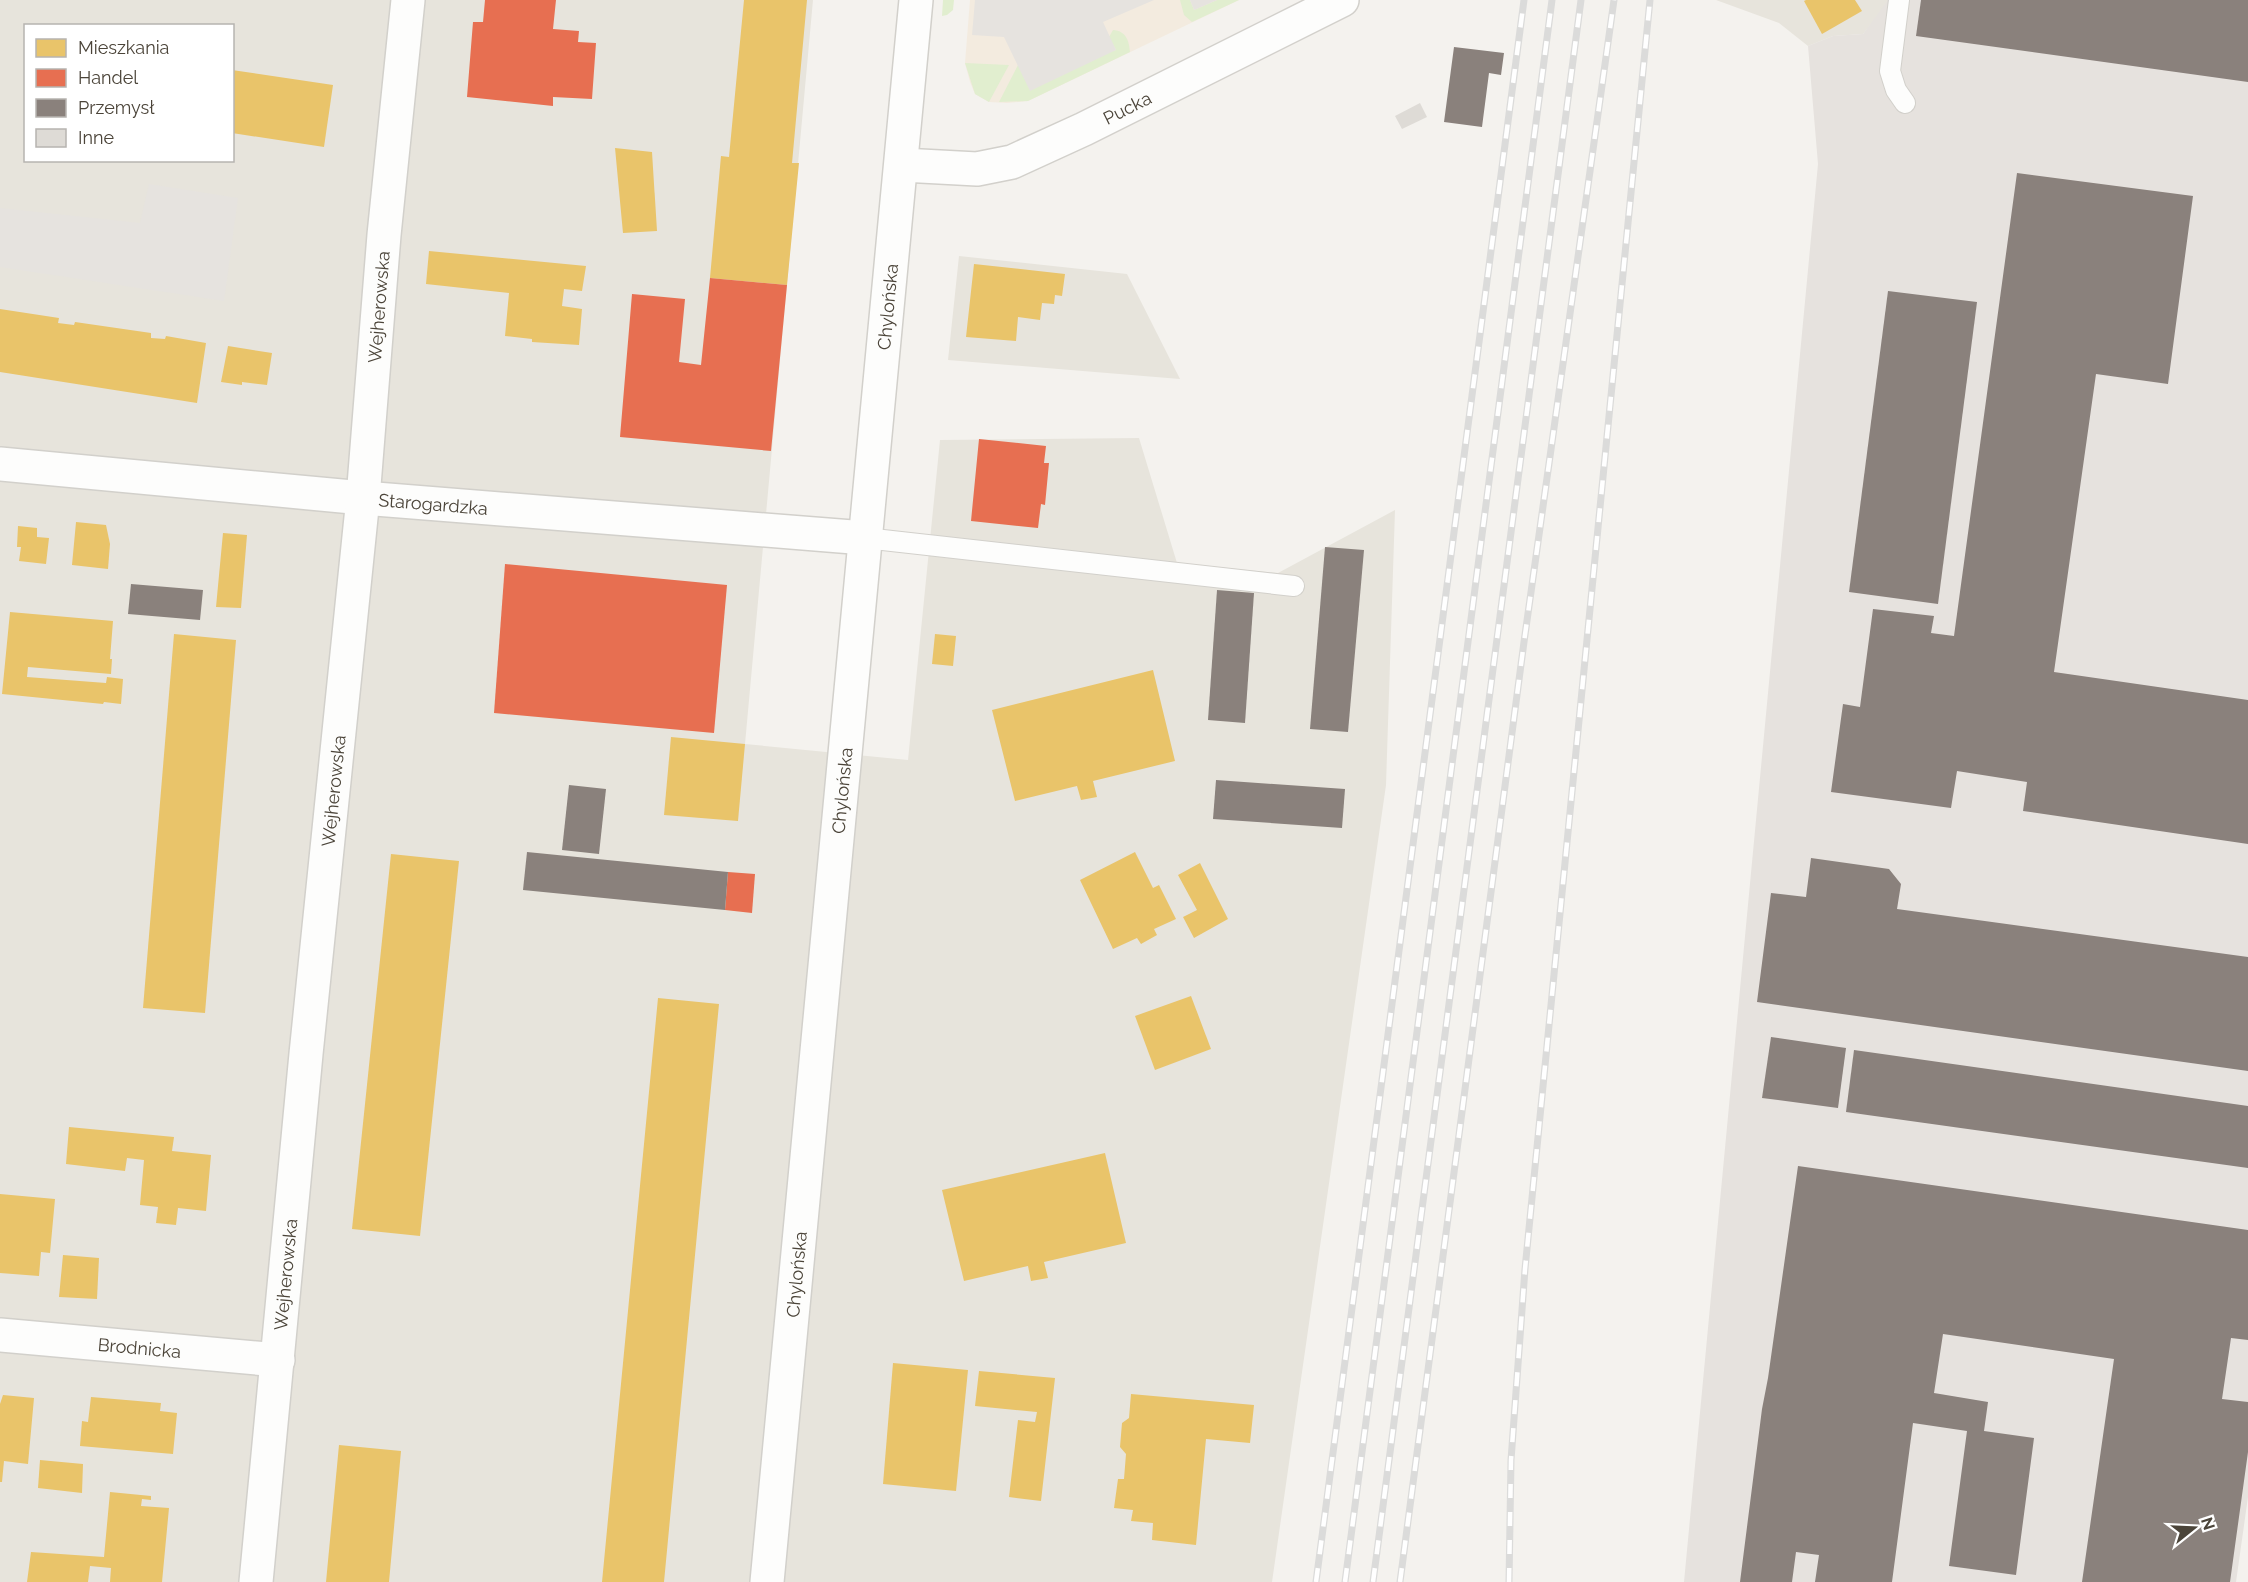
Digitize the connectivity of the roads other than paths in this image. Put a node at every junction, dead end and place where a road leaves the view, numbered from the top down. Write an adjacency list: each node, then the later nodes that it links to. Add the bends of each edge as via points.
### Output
1 (408, 0): 8 (street, Wejherowska)
2 (916, 0): 6 (street, Chylońska)
3 (1342, 0): 6 (street, Pucka, via 1012,162 977,169)
4 (1899, 0): 5 (lane, via 1890,71)
5 (1905, 103)
6 (902, 165): 9 (street, Chylońska)
7 (0, 464): 8 (street, Starogardzka)
8 (363, 498): 9 (street, Starogardzka); 12 (street, Wejherowska)
9 (865, 538): 10 (lane); 14 (street, Chylońska)
10 (1294, 586)
11 (0, 1335): 12 (street, Brodnicka)
12 (278, 1360): 13 (street, Wejherowska)
13 (256, 1582)
14 (767, 1582)

